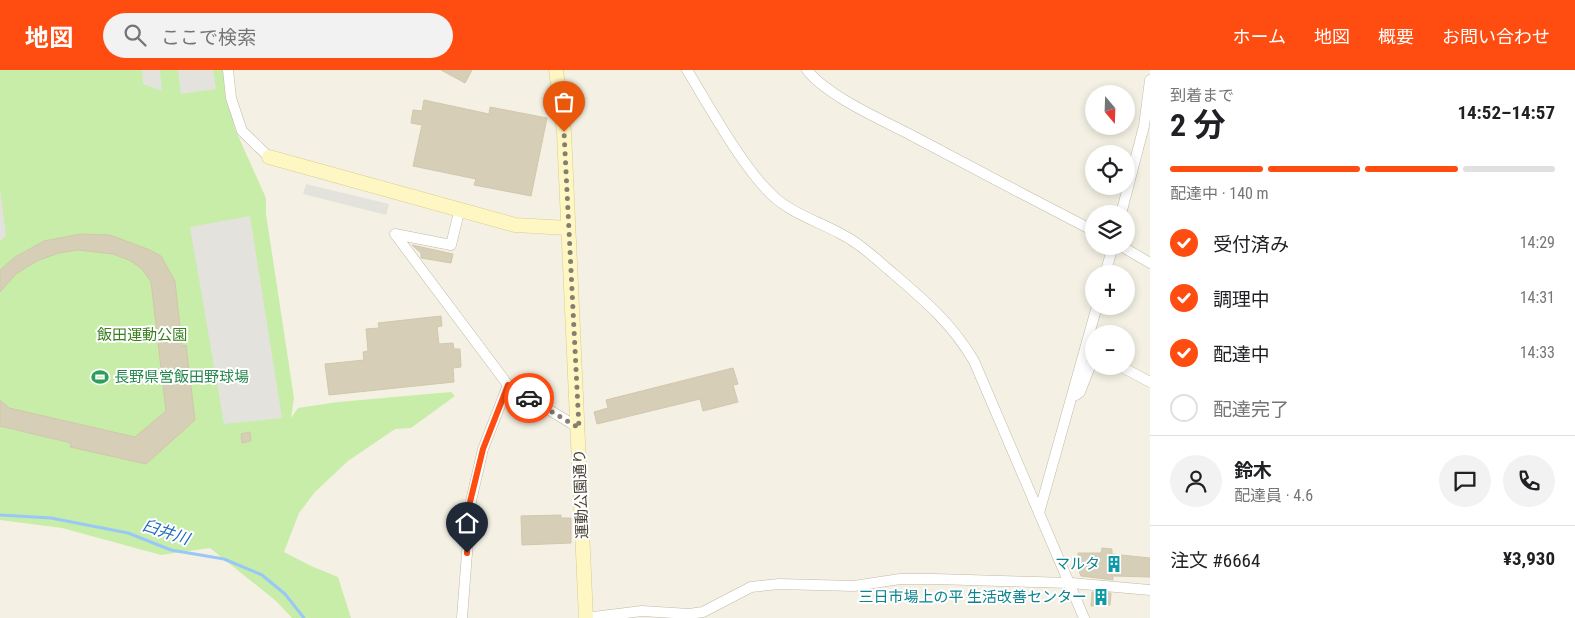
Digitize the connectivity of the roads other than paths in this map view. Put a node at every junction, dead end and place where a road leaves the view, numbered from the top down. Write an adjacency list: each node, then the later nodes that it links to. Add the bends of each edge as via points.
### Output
1 (228, 70): 6 (street, via 231,98 242,131)
2 (556, 70): 10 (street, 運動公園通り, via 564,132)
3 (687, 70): 20 (street, via 747,164 772,194 792,211 862,247 948,322 974,361)
4 (807, 70): 9 (street, via 828,89 883,121)
5 (1150, 80): 7 (street, via 1144,126)
6 (269, 157): 8 (street)
7 (1123, 205)
8 (460, 208): 10 (street, via 515,225); 17 (street, via 451,245 395,234)
9 (1085, 227)
10 (568, 228): 19 (street, 運動公園通り)
11 (1135, 254): 12 (street)
12 (1150, 263)
13 (1094, 315): 18 (street)
14 (1135, 374): 16 (street)
15 (1087, 375): 18 (street, via 1080,392)
16 (1150, 382)
17 (508, 385): 19 (street); 23 (street, via 483,449 470,502)
18 (1072, 396): 20 (street)
19 (579, 428): 24 (street, 運動公園通り)
20 (1039, 513): 21 (street)
21 (1071, 583): 22 (street); 24 (street, via 900,579 854,586 779,584 751,587 703,612 642,611); 25 (street)
22 (1150, 590)
23 (462, 618)
24 (586, 618)
25 (1084, 618)

